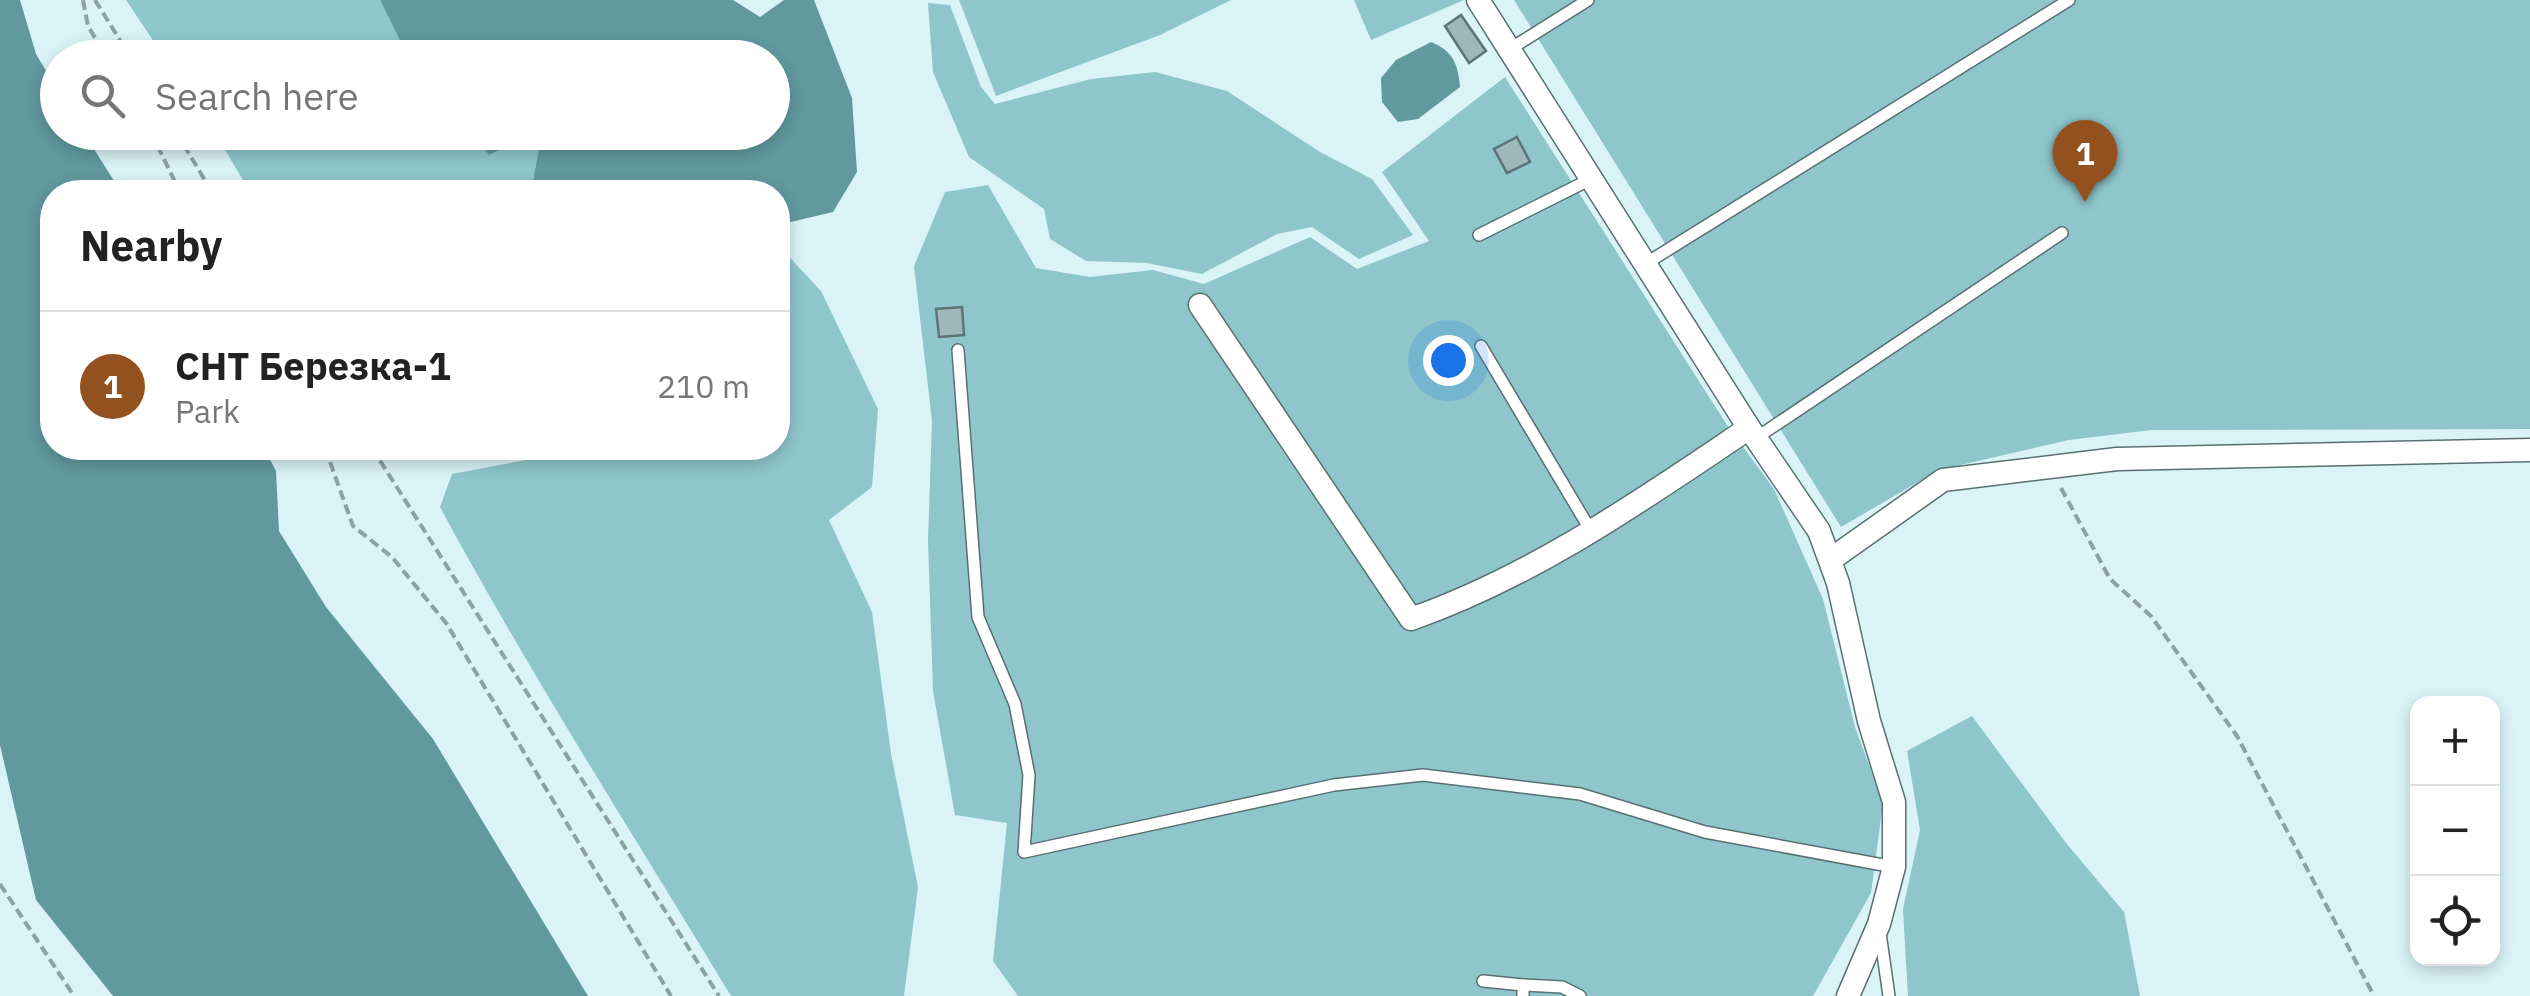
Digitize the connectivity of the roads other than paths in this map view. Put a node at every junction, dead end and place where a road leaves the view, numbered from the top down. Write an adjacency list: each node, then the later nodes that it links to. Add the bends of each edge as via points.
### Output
1 (1478, 0): 4 (street)
2 (1588, 0): 4 (lane)
3 (2068, 0): 8 (lane)
4 (1510, 49): 5 (street)
5 (1592, 180): 7 (lane); 8 (street)
6 (2062, 233): 12 (lane)
7 (1478, 235)
8 (1645, 264): 12 (street)
9 (1200, 305): 14 (street, via 1411,618 1507,579)
10 (1480, 346): 14 (lane)
11 (958, 350): 16 (lane, via 978,617 1015,704 1028,775 1024,852 1334,785 1423,775 1580,794 1705,832)
12 (1752, 433): 14 (street); 15 (street, via 1820,531)
13 (2530, 450): 15 (street, via 2117,459 1943,480)
14 (1591, 531)
15 (1830, 560): 16 (street, via 1894,802)
16 (1894, 867): 17 (street)
17 (1879, 924): 21 (street); 22 (lane)
18 (1482, 980): 19 (lane)
19 (1523, 991): 20 (lane, via 1562,987)
20 (1580, 996)
21 (1848, 996)
22 (1890, 996)

